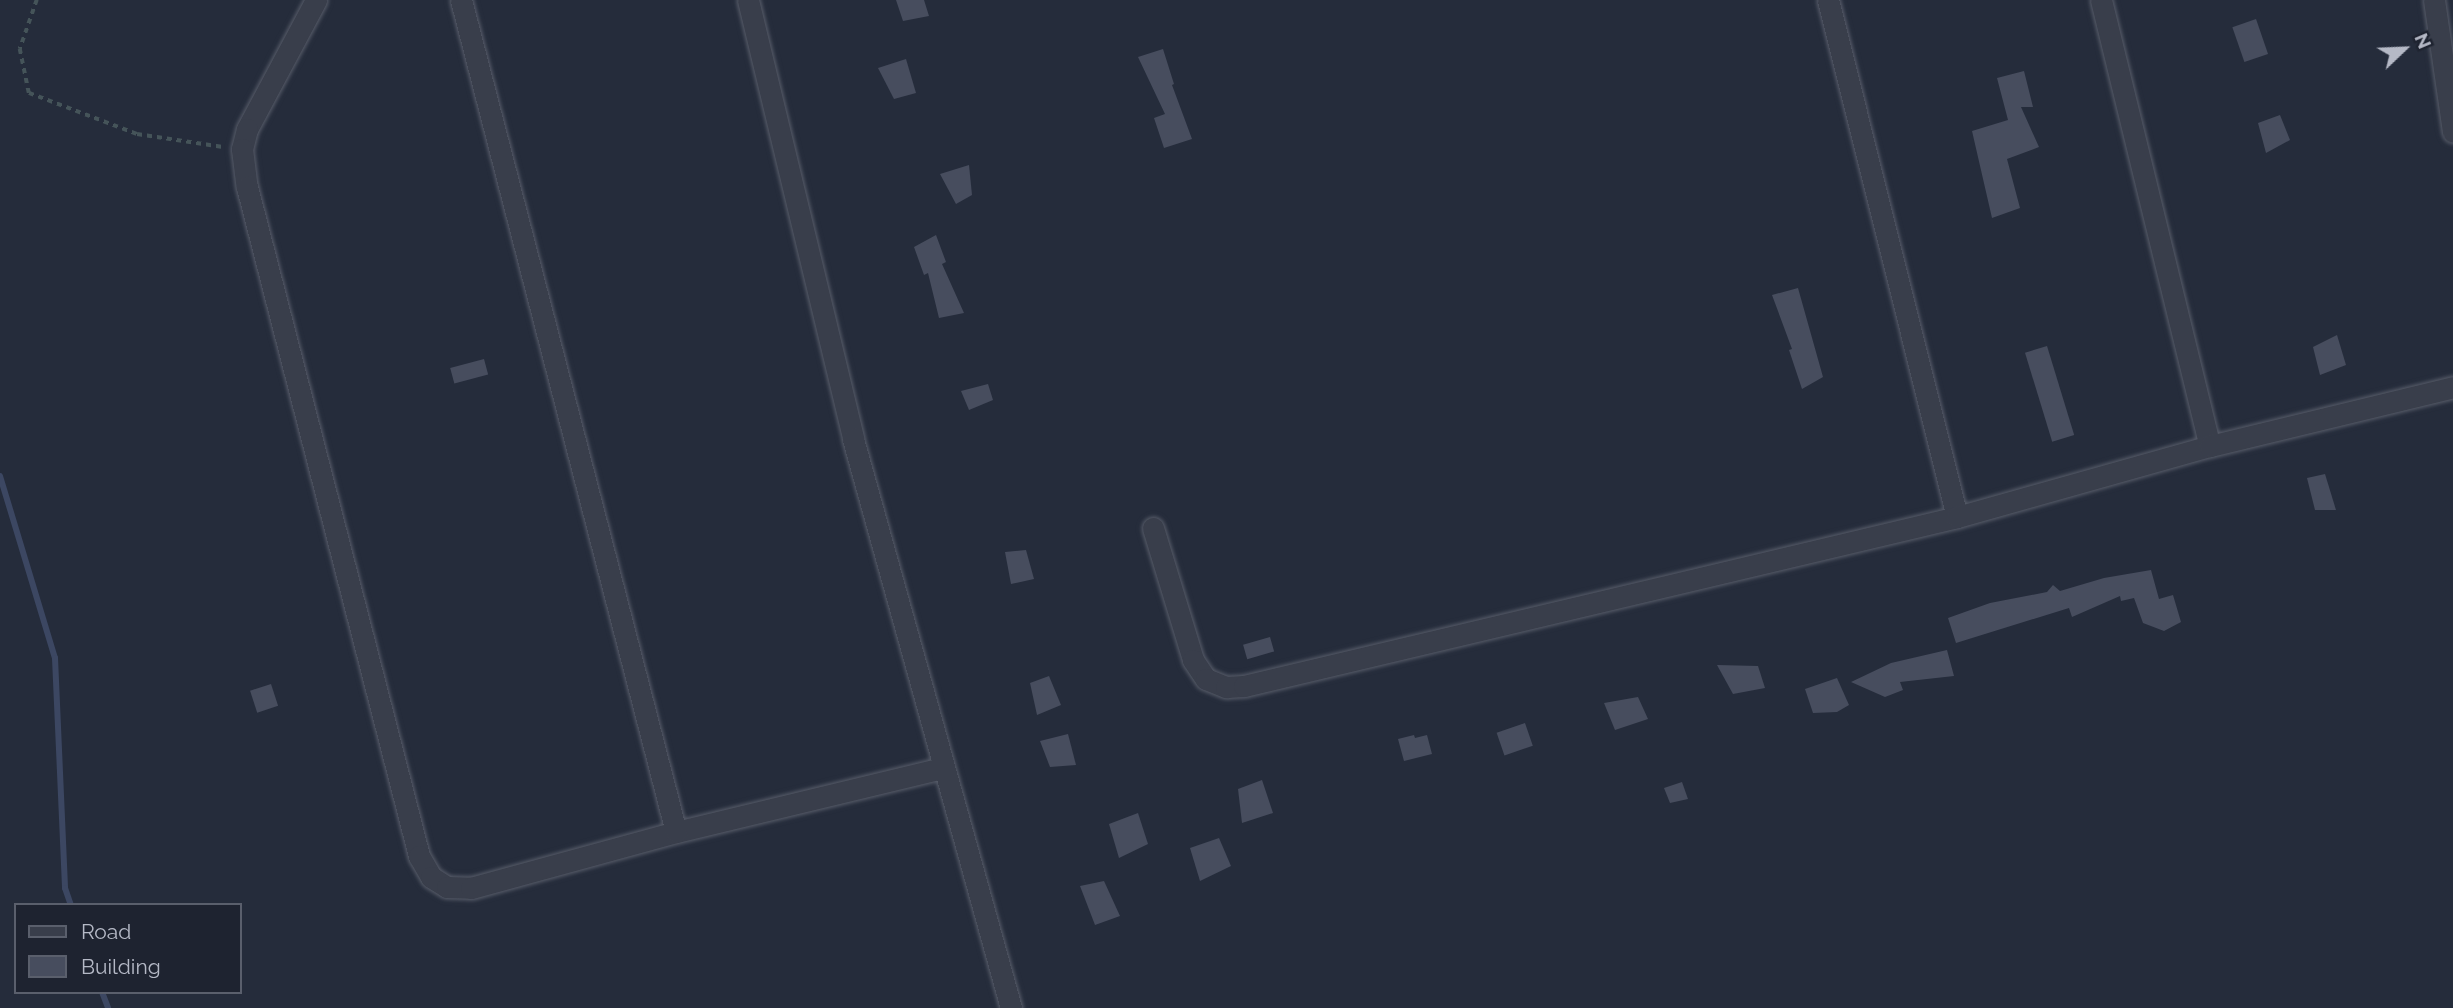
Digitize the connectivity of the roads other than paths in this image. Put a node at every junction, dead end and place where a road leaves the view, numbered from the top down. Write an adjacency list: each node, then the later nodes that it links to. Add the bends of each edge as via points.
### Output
1 (316, 0): 13 (street, via 268,85 242,149 247,187 419,856 431,877 447,887 471,888)
2 (461, 0): 13 (street)
3 (748, 0): 12 (street, via 853,439)
4 (1828, 0): 10 (street)
5 (2101, 0): 9 (street)
6 (2434, 0): 7 (street)
7 (2453, 132)
8 (2453, 387): 9 (street)
9 (2210, 446): 10 (street)
10 (1957, 517): 11 (street, via 1226,687 1206,679 1193,660)
11 (1153, 528)
12 (942, 768): 13 (street); 14 (street)
13 (676, 832)
14 (1011, 1008)

